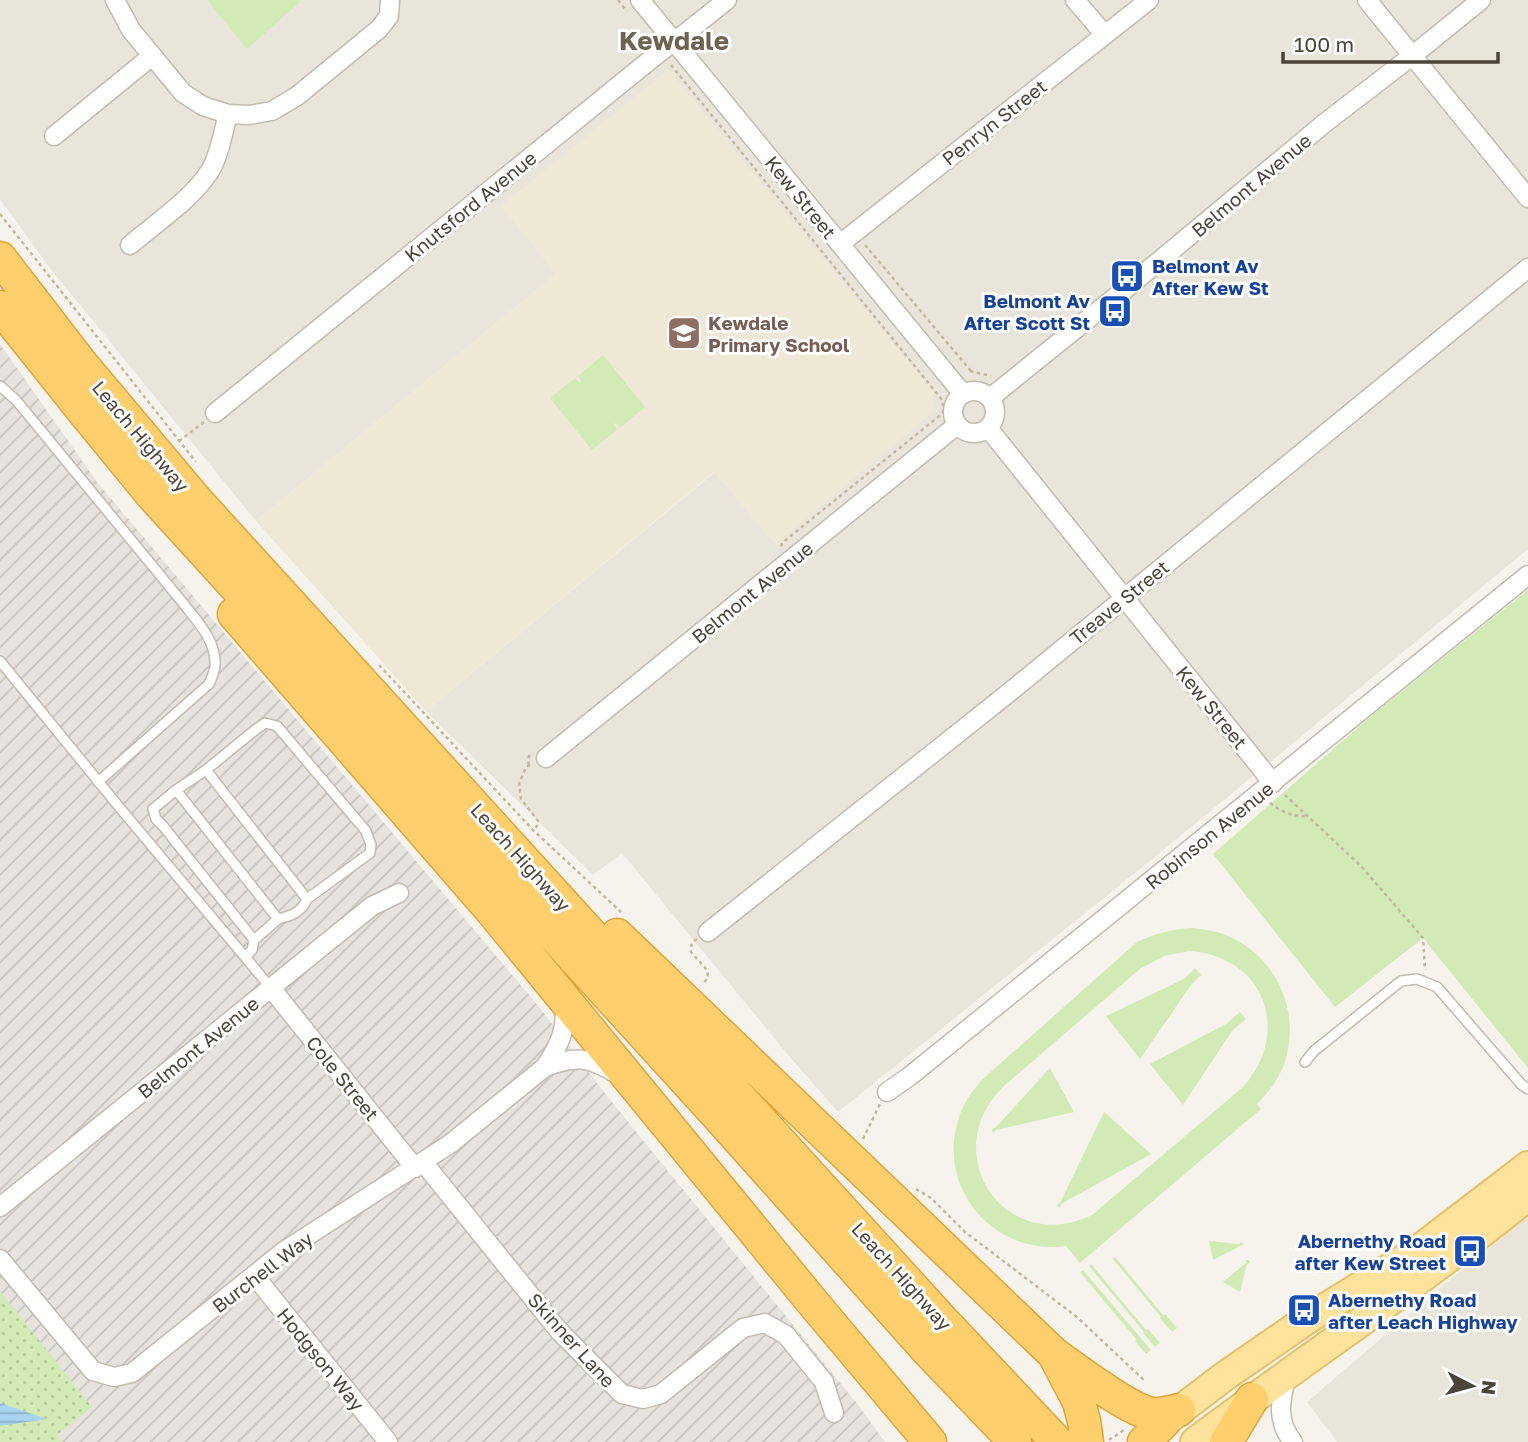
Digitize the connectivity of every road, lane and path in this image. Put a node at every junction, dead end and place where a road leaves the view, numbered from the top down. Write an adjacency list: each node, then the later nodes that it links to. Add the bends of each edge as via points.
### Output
1 (115, 0): 11 (street)
2 (390, 0): 14 (street, via 389,16 379,29 297,96 272,111)
3 (640, 0): 10 (street, Kew Street)
4 (727, 0): 10 (street, Knutsford Avenue)
5 (1075, 0): 9 (street)
6 (1149, 0): 9 (street, Penryn Street)
7 (1367, 0): 12 (street)
8 (1481, 0): 12 (street, Belmont Avenue)
9 (1105, 35): 18 (street, Penryn Street)
10 (674, 42): 18 (street, Kew Street); 29 (street, Knutsford Avenue)
11 (152, 56): 14 (street, via 183,93); 15 (street)
12 (1412, 56): 16 (street); 28 (street, Belmont Avenue)
13 (667, 60): 35 (path, via 943,401 938,417 782,543)
14 (228, 114): 20 (street, via 211,169 195,191)
15 (54, 136)
16 (1528, 198)
17 (0, 214): 32 (path)
18 (840, 244): 26 (street, Kew Street)
19 (864, 244): 24 (path)
20 (130, 245)
21 (0, 258): 40 (highway, Leach Highway, via 196,500)
22 (1528, 268): 37 (street, Treave Street)
23 (0, 307): 34 (highway, Leach Highway)
24 (971, 371): 25 (path); 26 (path)
25 (992, 376)
26 (964, 385): 28 (street); 30 (street, via 954,405)
27 (0, 386): 43 (lane, via 183,603 213,648 216,665 209,684)
28 (990, 398): 31 (street, via 995,410)
29 (215, 413): 32 (path)
30 (957, 425): 31 (street, via 975,433); 41 (street, Belmont Avenue)
31 (988, 428): 37 (street, Kew Street)
32 (179, 441): 33 (path)
33 (196, 463)
34 (152, 495): 57 (highway, via 239,621); 83 (highway, Leach Highway)
35 (779, 552)
36 (1528, 575): 44 (street, Robinson Avenue)
37 (1124, 598): 44 (street, Kew Street); 51 (street, Treave Street)
38 (372, 658): 46 (path)
39 (0, 661): 43 (lane)
40 (430, 757): 73 (highway); 84 (highway, Leach Highway)
41 (536, 758): 46 (path, via 526,766 519,784 521,799 538,821)
42 (206, 770): 45 (lane); 48 (lane); 48 (lane, via 265,723 277,726 366,831 370,853)
43 (98, 782): 53 (lane)
44 (1273, 783): 54 (path, via 1361,866 1423,938); 62 (street, Robinson Avenue)
45 (176, 790): 50 (lane); 52 (lane, via 153,809 156,819)
46 (533, 830): 49 (path)
47 (399, 893): 56 (street, Belmont Avenue, via 372,906)
48 (307, 900): 50 (lane, via 304,908)
49 (622, 913)
50 (278, 919): 52 (lane)
51 (708, 932): 55 (path, via 691,947 709,976)
52 (254, 940): 53 (lane)
53 (245, 957): 56 (lane)
54 (1425, 982): 58 (lane, via 1401,981); 61 (lane, via 1437,987)
55 (701, 987)
56 (271, 988): 64 (street, Cole Street); 70 (street, Belmont Avenue)
57 (564, 999): 59 (street, Burchell Way, via 564,1031); 60 (highway)
58 (1305, 1062)
59 (545, 1067): 60 (street, Burchell Way, via 582,1059); 64 (street, Burchell Way)
60 (635, 1086): 77 (highway)
61 (1528, 1090)
62 (887, 1092): 63 (path)
63 (858, 1144)
64 (419, 1165): 72 (street, Burchell Way); 78 (street, Skinner Lane, via 560,1332 622,1394 643,1399 660,1394 743,1328 765,1323 786,1335 824,1382)
65 (1528, 1166): 79 (main road, via 1413,1254 1309,1318)
66 (908, 1185): 67 (path)
67 (927, 1195): 69 (path); 75 (path, via 965,1232 1077,1317)
68 (1528, 1196): 74 (main road, via 1455,1254)
69 (925, 1200)
70 (0, 1207)
71 (0, 1259): 72 (street, Burchell Way, via 93,1371 114,1377 132,1373)
72 (254, 1275): 80 (street, Hodgson Way)
73 (1054, 1354): 79 (highway, via 1121,1400 1152,1414 1166,1413); 85 (highway, via 1079,1402)
74 (1287, 1373): 76 (main road); 89 (street, via 1281,1415)
75 (1146, 1382)
76 (1252, 1399): 87 (main road); 88 (highway)
77 (900, 1405): 81 (highway); 82 (highway)
78 (834, 1413)
79 (1150, 1429): 86 (path)
80 (388, 1442)
81 (930, 1442)
82 (943, 1442)
83 (1015, 1442)
84 (1057, 1442)
85 (1087, 1442)
86 (1107, 1442)
87 (1195, 1442)
88 (1226, 1442)
89 (1293, 1442)

